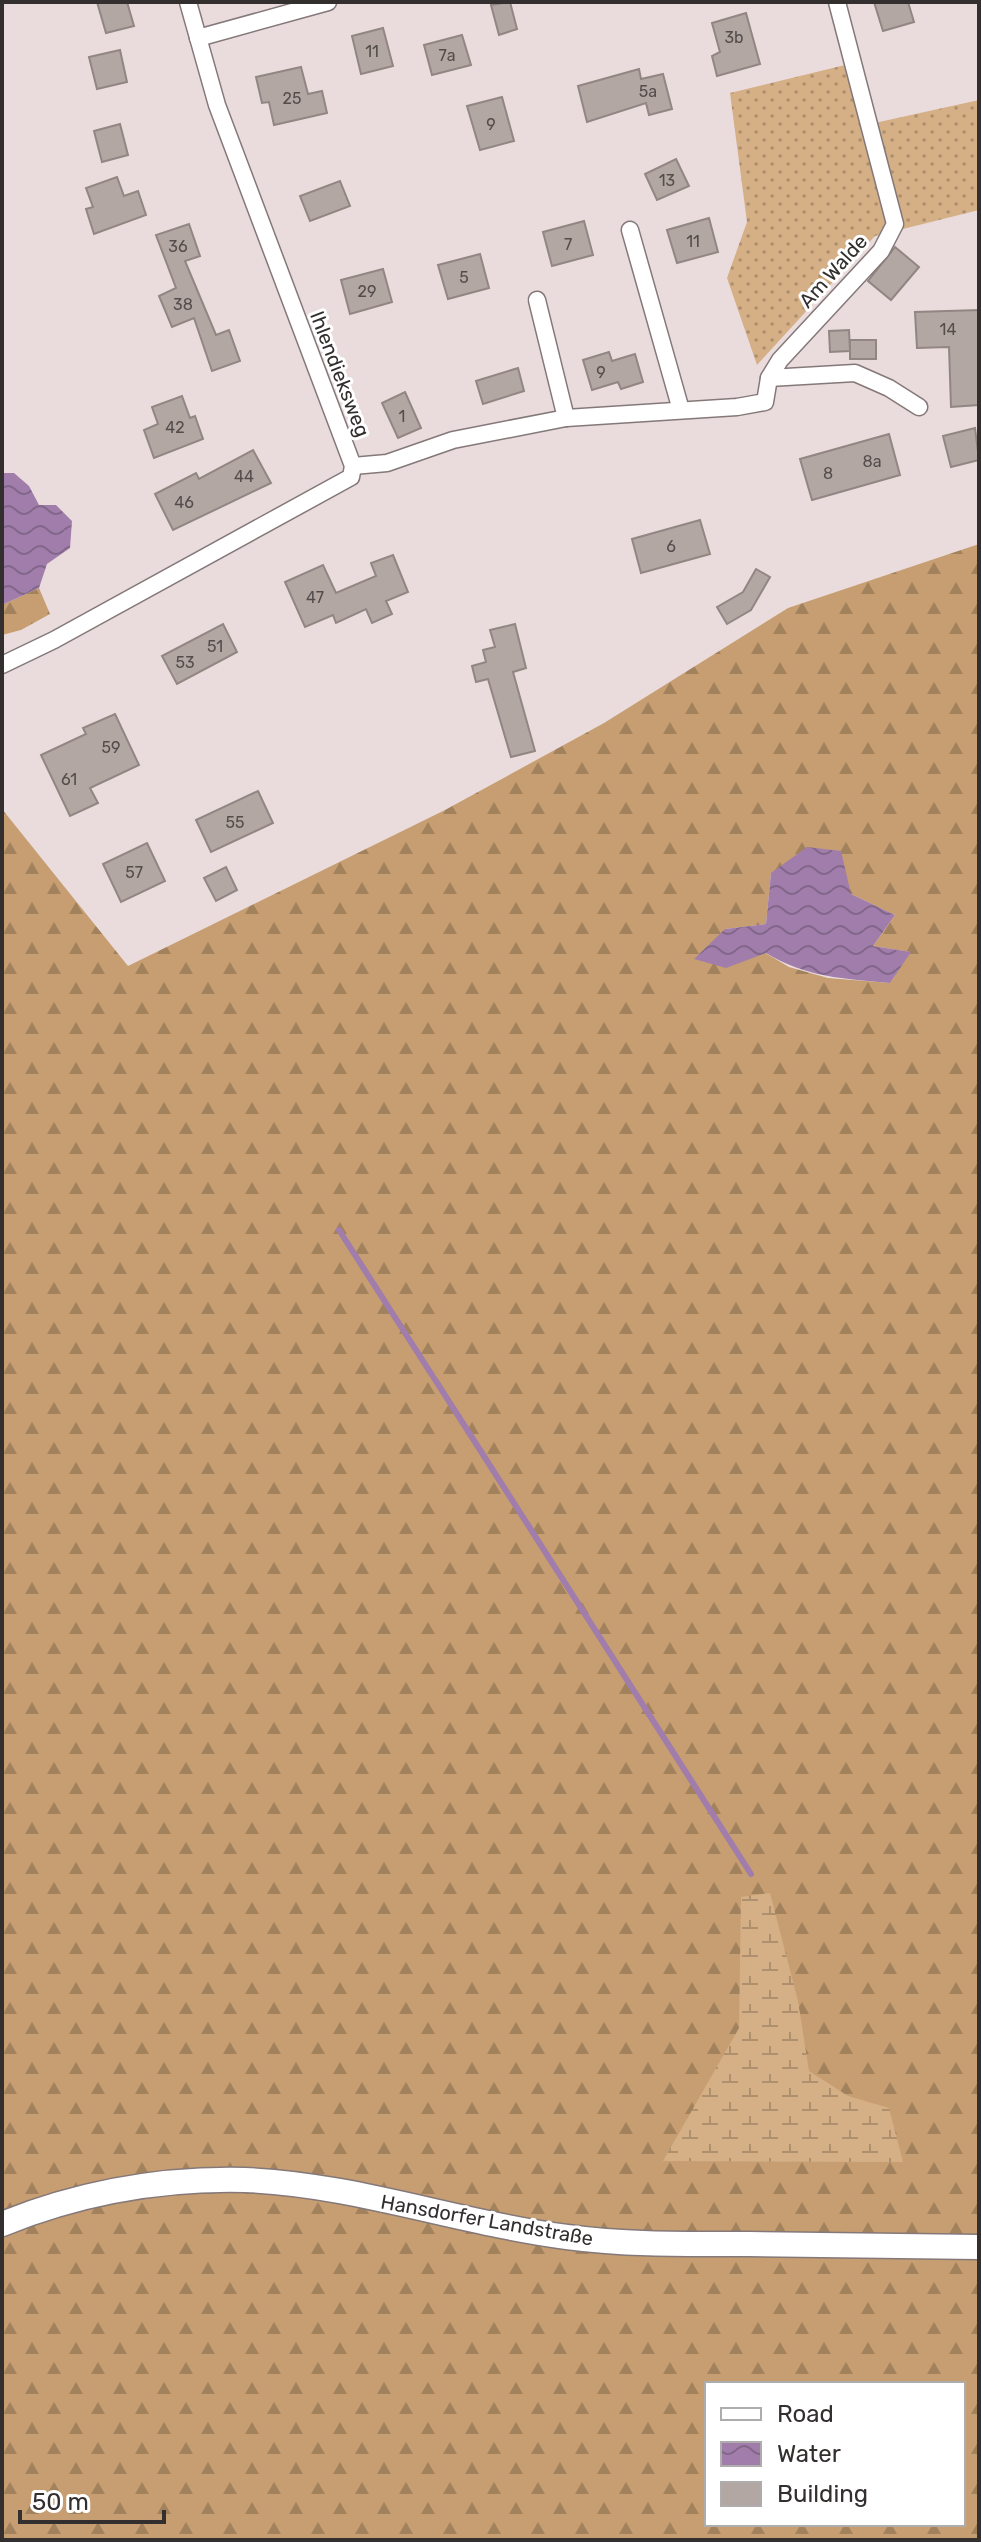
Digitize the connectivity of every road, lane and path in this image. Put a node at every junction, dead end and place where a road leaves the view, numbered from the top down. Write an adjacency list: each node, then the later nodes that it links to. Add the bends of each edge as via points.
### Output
1 (188, 2): 4 (street, Ihlendieksweg)
2 (328, 2): 4 (street)
3 (837, 2): 7 (street, Am Walde, via 895,224 881,251)
4 (198, 38): 11 (street, Ihlendieksweg, via 217,105)
5 (630, 230): 9 (street)
6 (537, 300): 10 (street)
7 (769, 378): 8 (street, via 855,373); 9 (street, Am Walde, via 765,402)
8 (919, 407)
9 (681, 410): 10 (street, Am Walde)
10 (566, 418): 11 (street, Am Walde, via 453,440 387,463)
11 (353, 466): 12 (street, Ihlendieksweg, via 351,477)
12 (2, 665)
13 (2, 2224): 14 (main road, Hansdorfer Landstraße, via 92,2194 244,2180 308,2187 567,2237)
14 (979, 2247)

